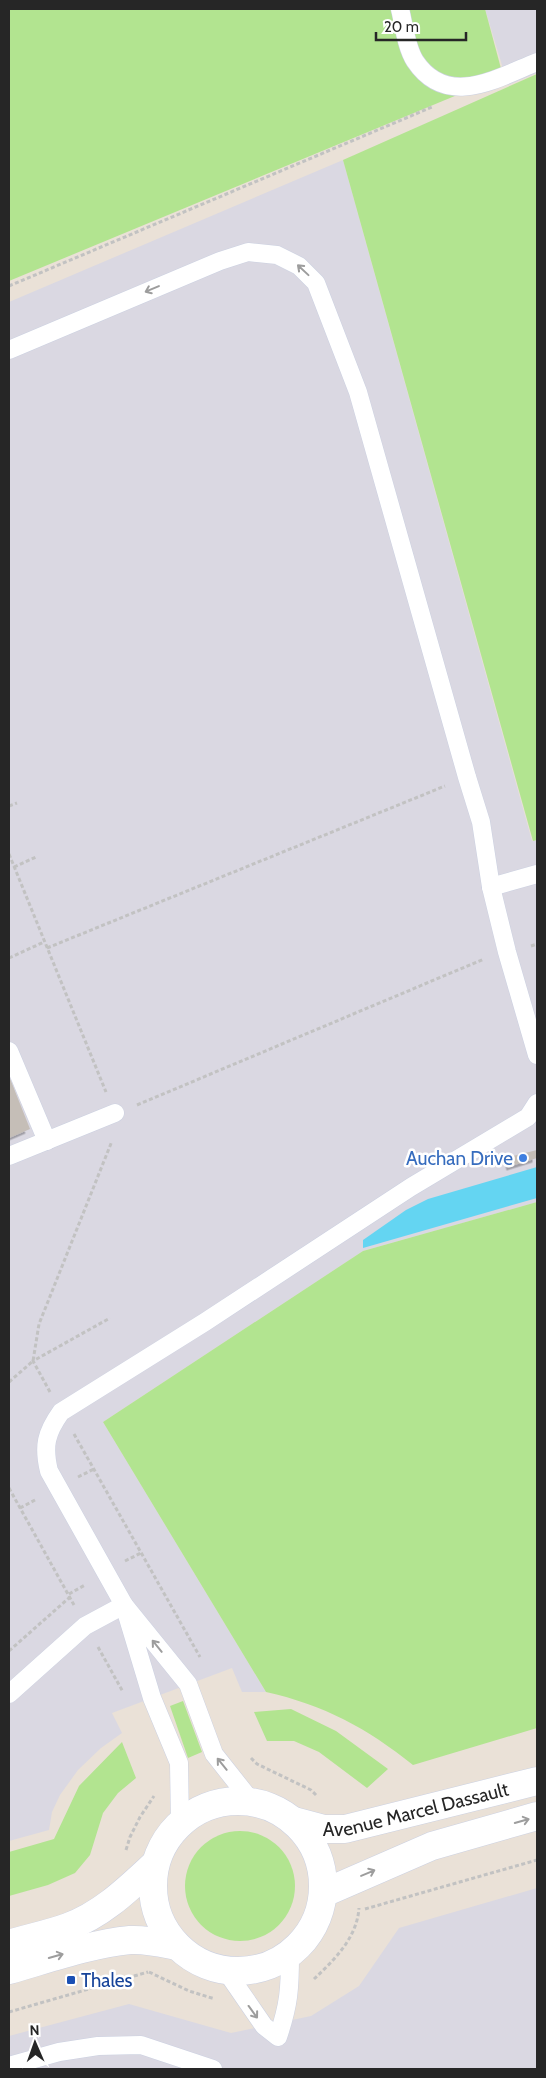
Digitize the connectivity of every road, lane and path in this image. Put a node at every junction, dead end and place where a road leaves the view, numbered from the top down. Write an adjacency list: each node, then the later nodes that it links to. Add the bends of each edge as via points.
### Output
1 (400, 9): 2 (lane, via 414,60 428,75 448,86 467,88 486,84)
2 (537, 62)
3 (440, 103): 4 (path)
4 (9, 286)
5 (9, 350): 6 (lane, one-way to 5, via 358,392 316,284 298,266 277,255 248,252)
6 (467, 777): 12 (lane, via 481,822); 15 (path)
7 (17, 803): 8 (path)
8 (9, 806)
9 (36, 857): 10 (path)
10 (14, 867)
11 (537, 874): 12 (lane)
12 (491, 887): 16 (lane)
13 (44, 942): 17 (path)
14 (537, 944): 16 (path)
15 (47, 948)
16 (507, 952): 19 (lane); 21 (path, via 481,960)
17 (9, 958)
18 (9, 1051): 22 (lane)
19 (537, 1055)
20 (537, 1103): 25 (lane, via 528,1117 411,1187)
21 (115, 1114): 22 (lane)
22 (47, 1141): 23 (lane)
23 (9, 1156)
24 (110, 1318): 25 (path, via 33,1361)
25 (61, 1412): 28 (lane, via 47,1438 45,1456 49,1471); 31 (path)
26 (9, 1488): 27 (path)
27 (70, 1597): 29 (path); 30 (path)
28 (124, 1605): 29 (lane); 37 (lane, one-way to 28, via 214,1754 188,1684); 40 (lane, via 152,1698 179,1763)
29 (85, 1626): 32 (lane); 33 (path)
30 (9, 1651)
31 (201, 1658)
32 (9, 1694)
33 (126, 1698)
34 (245, 1754): 41 (path, via 257,1764 312,1790)
35 (537, 1781): 41 (main road, Avenue Marcel Dassault)
36 (155, 1793): 45 (path, via 130,1837 124,1857)
37 (252, 1802): 39 (main road, via 274,1809); 40 (main road, via 227,1801 202,1809)
38 (537, 1816): 44 (main road, Avenue Marcel Dassault, one-way to 38, via 432,1846)
39 (294, 1821): 41 (main road, Avenue Marcel Dassault, via 324,1829); 44 (main road, via 311,1841 322,1866)
40 (180, 1823): 43 (main road, via 165,1842)
41 (345, 1829)
42 (537, 1860): 46 (path)
43 (155, 1864): 45 (main road); 48 (main road, via 152,1894 160,1922)
44 (324, 1893): 49 (main road, via 318,1916 307,1937)
45 (120, 1896): 47 (main road, via 96,1914 69,1927)
46 (360, 1911)
47 (9, 1944)
48 (177, 1946): 50 (main road, one-way to 48, via 131,1940); 51 (main road, via 200,1963)
49 (290, 1954): 51 (main road, via 256,1970); 51 (lane, one-way to 49, via 264,2026 278,2037 290,1992)
50 (9, 1970)
51 (226, 1971)
52 (148, 1972): 53 (path)
53 (9, 2012)
54 (9, 2066): 55 (lane, via 59,2052 98,2046 141,2045)
55 (213, 2069)

